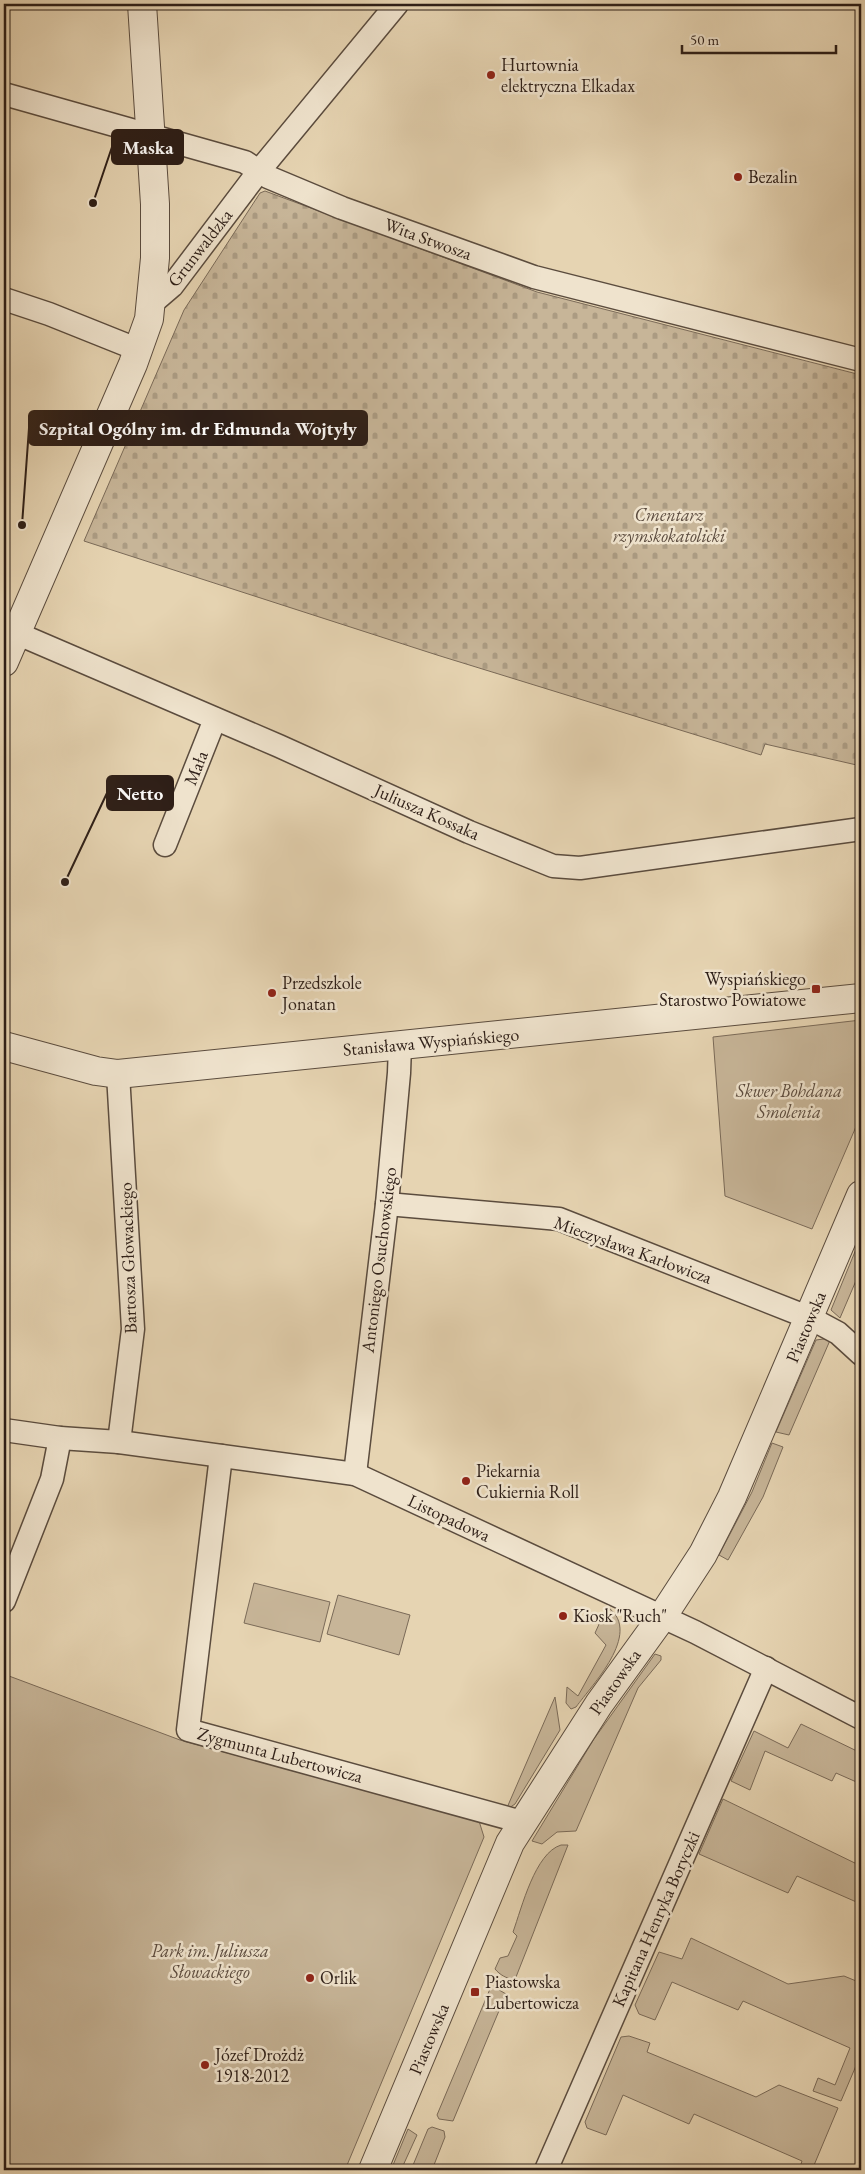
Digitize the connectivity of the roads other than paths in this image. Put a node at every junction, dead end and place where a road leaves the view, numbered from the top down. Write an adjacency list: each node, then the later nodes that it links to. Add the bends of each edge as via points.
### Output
1 (142, 4): 4 (street)
2 (397, 4): 5 (street, Grunwaldzka)
3 (4, 94): 4 (street, Wita Stwosza)
4 (150, 135): 5 (street, Wita Stwosza, via 240,160); 7 (street, via 155,249)
5 (259, 170): 7 (street, Grunwaldzka, via 172,286); 9 (street, Wita Stwosza, via 268,177 342,208 534,277)
6 (4, 299): 8 (street)
7 (151, 304): 8 (street)
8 (139, 350): 10 (street)
9 (861, 360)
10 (16, 633): 11 (street); 12 (street, Juliusza Kossaka)
11 (4, 662)
12 (215, 719): 13 (street, Juliusza Kossaka, via 469,832 559,867 580,868); 14 (street, Mała)
13 (861, 829)
14 (165, 845)
15 (861, 998): 16 (street, Stanisława Wyspiańskiego)
16 (400, 1045): 18 (street, Stanisława Wyspiańskiego); 20 (street, Antoniego Osuchowskiego)
17 (4, 1046): 18 (street, Stanisława Wyspiańskiego)
18 (118, 1074): 25 (street, Bartosza Głowackiego, via 132,1329)
19 (861, 1196): 21 (street, Piastowska)
20 (387, 1204): 21 (street, Mieczysława Karłowicza, via 559,1220); 27 (street, Antoniego Osuchowskiego)
21 (810, 1318): 22 (street, Mieczysława Karłowicza, via 838,1333); 29 (street, Piastowska, via 732,1497 703,1554)
22 (861, 1354)
23 (4, 1430): 24 (street, Listopadowa)
24 (60, 1438): 25 (street, Listopadowa); 28 (street, via 52,1479)
25 (119, 1442): 26 (street, Listopadowa)
26 (221, 1456): 27 (street, Listopadowa); 32 (street, Zygmunta Lubertowicza, via 188,1730)
27 (355, 1474): 29 (street, Listopadowa)
28 (4, 1601)
29 (662, 1616): 30 (street, Listopadowa); 32 (street, Piastowska, via 599,1704)
30 (766, 1668): 31 (street, Listopadowa); 34 (street, Kapitana Henryka Boryczki)
31 (861, 1718)
32 (522, 1822): 33 (street, Piastowska, via 510,1843)
33 (373, 2170)
34 (546, 2170)

